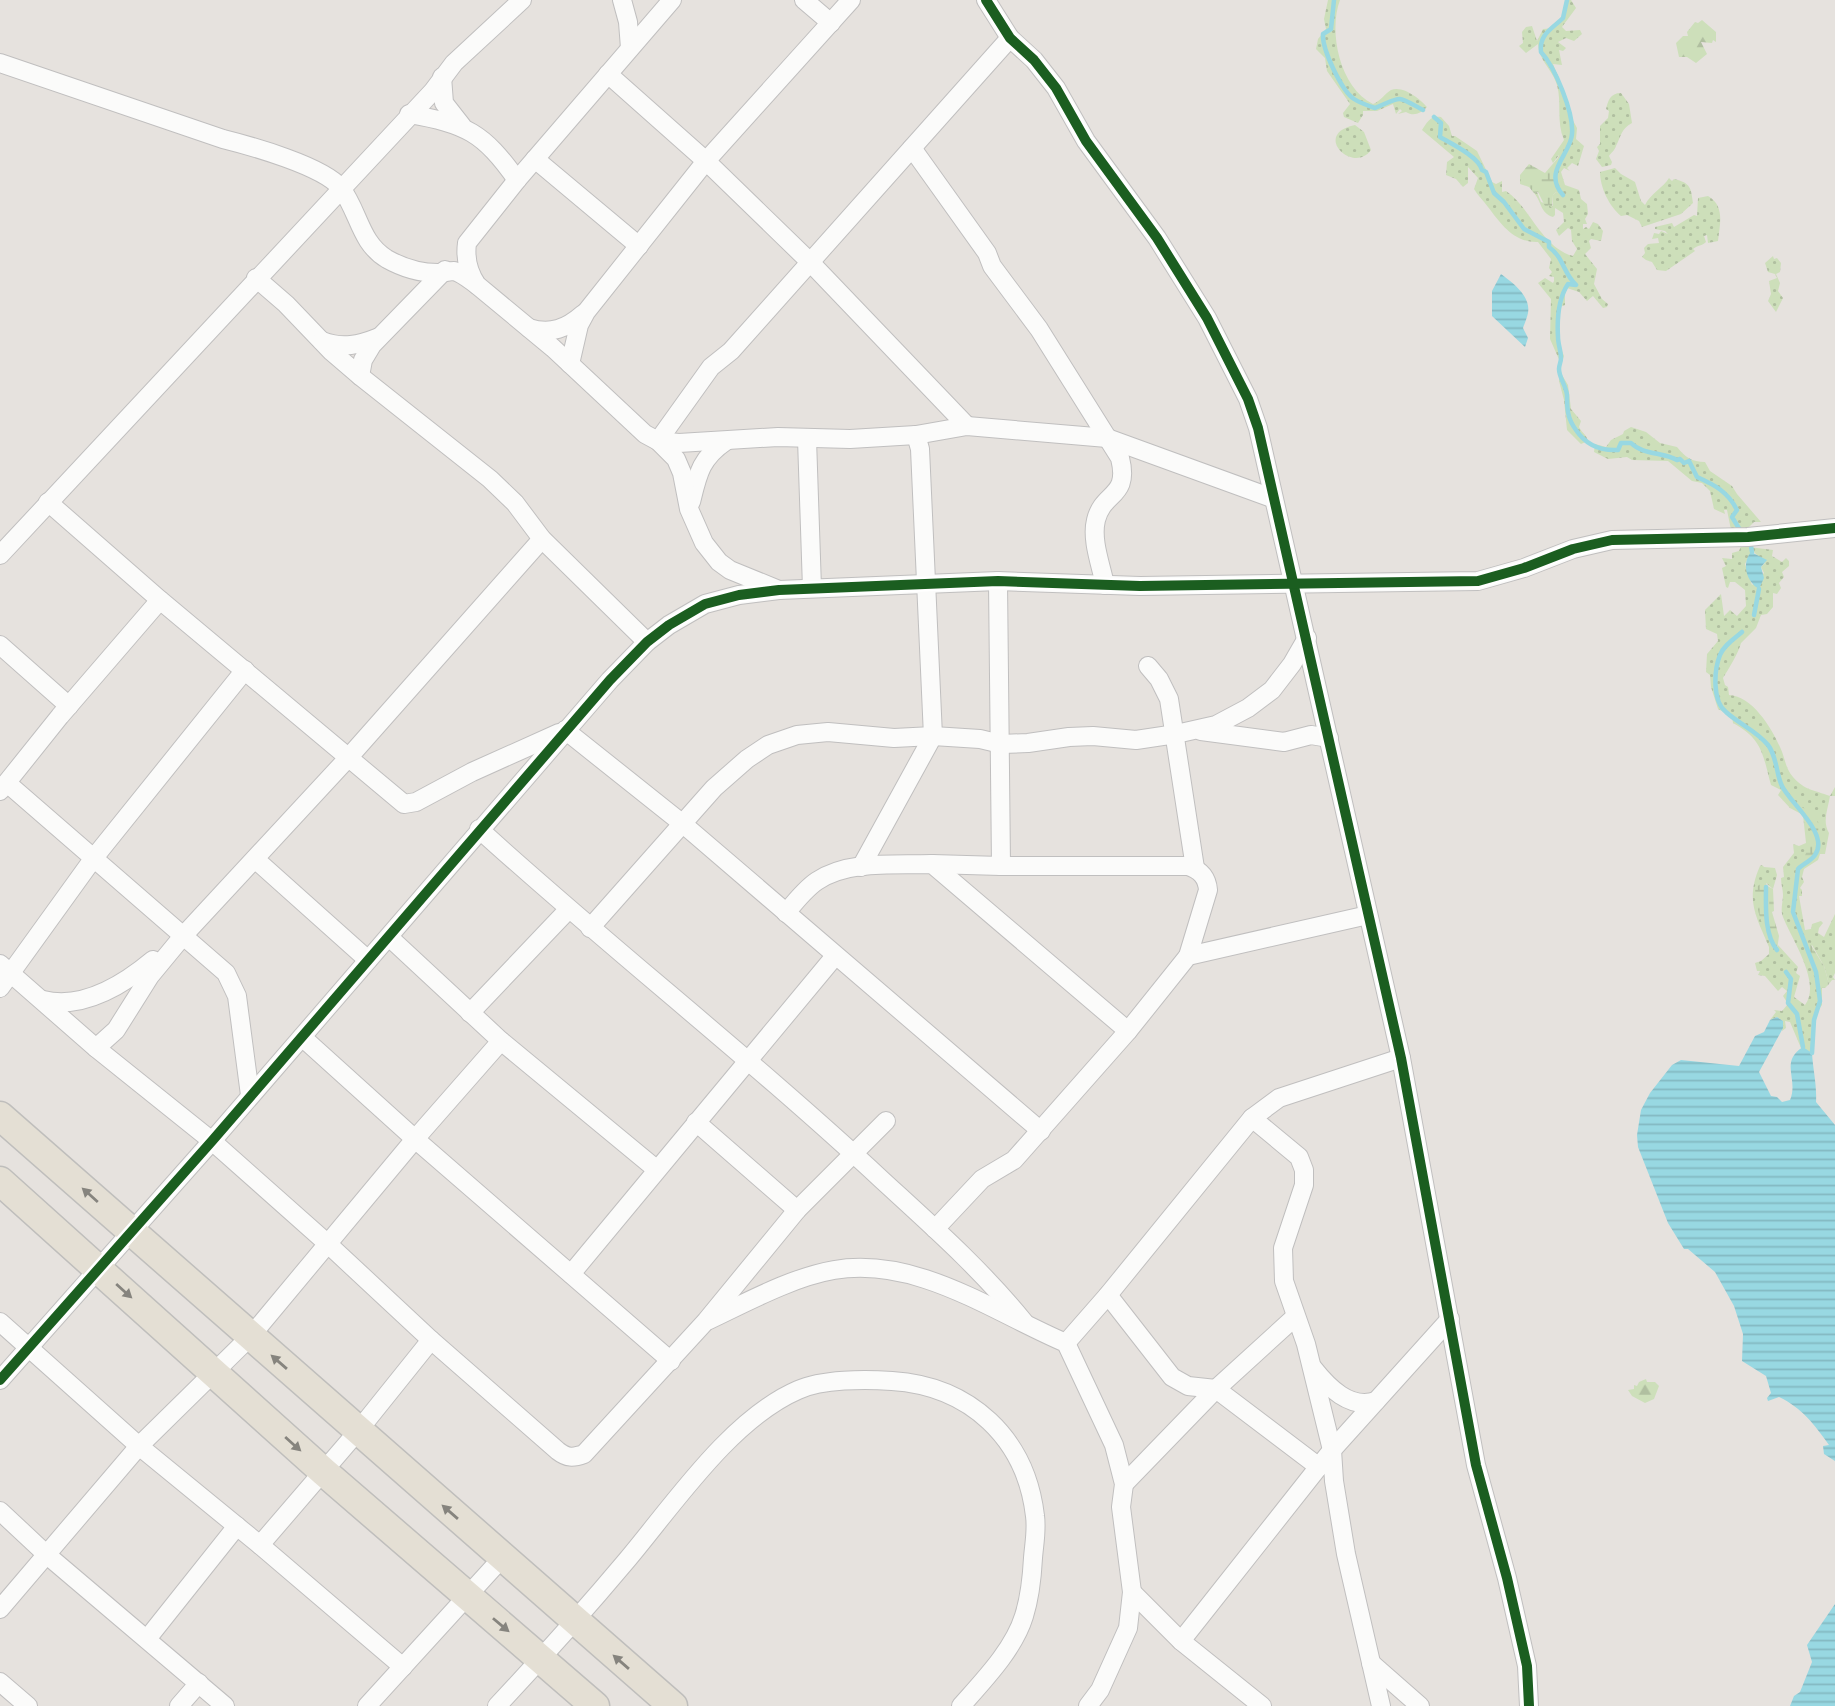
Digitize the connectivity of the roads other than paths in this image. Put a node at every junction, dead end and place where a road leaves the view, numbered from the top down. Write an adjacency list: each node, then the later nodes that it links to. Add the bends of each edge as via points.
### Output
1 (522, 0): 12 (street)
2 (622, 0): 9 (street)
3 (672, 0): 9 (street)
4 (804, 0): 7 (street)
5 (851, 0): 7 (street)
6 (986, 0): 8 (street)
7 (831, 23): 17 (street)
8 (1010, 38): 15 (street); 38 (street, via 1056,88 1086,141 1157,237 1206,318 1248,399)
9 (630, 48): 11 (street)
10 (0, 64): 19 (street, via 261,148)
11 (608, 74): 16 (street); 17 (street)
12 (442, 77): 13 (street); 14 (street, via 444,103)
13 (409, 114): 14 (street); 19 (street)
14 (462, 126): 18 (street, via 493,148)
15 (912, 148): 22 (street); 34 (street, via 1039,329)
16 (535, 159): 18 (street); 21 (street)
17 (706, 161): 21 (street); 22 (street)
18 (517, 180): 20 (street)
19 (341, 188): 23 (street, via 376,251 404,267); 24 (street)
20 (467, 243): 23 (street); 25 (street, via 465,255)
21 (639, 246): 26 (street)
22 (809, 261): 32 (street); 37 (street, via 711,368)
23 (442, 274): 25 (street, via 456,272); 28 (street)
24 (256, 278): 29 (street); 39 (street)
25 (477, 285): 27 (street)
26 (586, 312): 27 (street, via 558,330); 30 (street)
27 (525, 326): 30 (street)
28 (380, 337): 29 (street, via 346,346); 31 (street, via 363,360)
29 (322, 341): 31 (street)
30 (570, 364): 37 (street)
31 (360, 376): 42 (street, via 490,479 522,511)
32 (967, 426): 33 (street); 34 (street)
33 (916, 435): 35 (street); 46 (street)
34 (1107, 438): 38 (street); 47 (street, via 1124,472 1121,486 1095,524)
35 (807, 439): 36 (street); 48 (street)
36 (727, 440): 37 (street); 40 (street, via 705,459)
37 (658, 441): 40 (street, via 676,459)
38 (1272, 498): 45 (street)
39 (48, 502): 43 (street); 50 (street)
40 (690, 509): 49 (street, via 704,543 719,562)
41 (1835, 528): 45 (street, via 1748,537 1612,540 1478,580)
42 (542, 540): 52 (street); 63 (street)
43 (0, 555)
44 (998, 581): 46 (street); 47 (street); 62 (street)
45 (1294, 584): 47 (street); 51 (street)
46 (925, 585): 48 (street); 60 (street)
47 (1105, 585)
48 (812, 588): 49 (street)
49 (779, 590): 52 (street, via 705,604)
50 (160, 600): 55 (street); 56 (street)
51 (1307, 638): 58 (street, via 1272,690 1216,725); 61 (street)
52 (647, 642): 57 (street)
53 (0, 645): 56 (street)
54 (1148, 666): 59 (street, via 1166,690)
55 (246, 670): 63 (street); 67 (street)
56 (69, 706): 64 (street)
57 (565, 730): 63 (street, via 409,804 398,801); 65 (street); 66 (street)
58 (1194, 730): 59 (street); 61 (street, via 1284,742 1311,735)
59 (1176, 734): 62 (street, via 1136,740 1093,736); 72 (street)
60 (933, 736): 62 (street); 65 (street, via 828,732 797,735 768,745 714,789); 71 (street)
61 (1329, 738): 75 (street)
62 (1000, 744): 70 (street)
63 (349, 757): 68 (street)
64 (4, 787): 67 (street)
65 (683, 824): 74 (street); 76 (street)
66 (479, 830): 73 (street); 78 (street)
67 (93, 859): 77 (street); 82 (street)
68 (255, 859): 77 (street); 81 (street)
69 (932, 864): 70 (street); 71 (street); 85 (street)
70 (1001, 866): 72 (street)
71 (861, 867): 74 (street, via 818,880)
72 (1195, 868): 80 (street, via 1207,881 1208,890)
73 (568, 910): 76 (street); 84 (street)
74 (786, 913): 79 (street)
75 (1368, 915): 80 (street); 89 (street)
76 (590, 928): 90 (street)
77 (183, 936): 83 (street, via 138,973 95,997 58,1004); 88 (street, via 150,976 116,1030); 91 (street, via 232,983)
78 (389, 937): 81 (street); 84 (street)
79 (835, 956): 90 (street); 96 (street)
80 (1188, 956): 85 (street)
81 (368, 960): 86 (street)
82 (4, 976): 83 (street)
83 (40, 999): 88 (street)
84 (470, 1013): 87 (street)
85 (1128, 1031): 96 (street)
86 (302, 1037): 91 (street); 97 (street)
87 (501, 1041): 97 (street); 100 (street)
88 (96, 1048): 98 (street)
89 (1401, 1058): 92 (street, via 1279,1098); 110 (street)
90 (749, 1061): 95 (street); 99 (street)
91 (250, 1096): 98 (street)
92 (1252, 1118): 108 (street); 109 (street, via 1299,1157 1304,1170 1304,1185 1283,1248 1284,1281)
93 (1, 1120): 104 (main road, one-way to 93)
94 (886, 1121): 99 (street)
95 (696, 1122): 100 (street); 102 (street)
96 (1041, 1130): 103 (street, via 1014,1160 975,1186)
97 (415, 1139): 105 (street); 107 (street)
98 (212, 1141): 104 (street); 105 (street)
99 (853, 1153): 102 (street); 103 (street)
100 (656, 1169): 107 (street)
101 (0, 1181): 106 (main road)
102 (797, 1210): 111 (street)
103 (935, 1229): 113 (street, via 995,1286)
104 (132, 1232): 106 (street); 114 (main road)
105 (328, 1244): 114 (street); 115 (street)
106 (100, 1269): 117 (street); 120 (main road, one-way to 120)
107 (570, 1274): 118 (street)
108 (1108, 1295): 116 (street); 122 (street, via 1172,1377 1188,1386)
109 (1295, 1317): 119 (street); 122 (street)
110 (1450, 1319): 123 (street); 158 (street, via 1476,1465 1527,1667)
111 (706, 1321): 113 (street, via 807,1277 852,1268 915,1276 952,1289); 118 (street)
112 (0, 1322): 117 (street)
113 (1028, 1328): 116 (street)
114 (250, 1337): 120 (street); 124 (main road, one-way to 114)
115 (430, 1340): 118 (street, via 564,1456 574,1458 584,1454); 124 (street)
116 (1066, 1343): 129 (street, via 1114,1445)
117 (30, 1347): 121 (street); 125 (street)
118 (671, 1361)
119 (1311, 1366): 123 (street, via 1350,1401); 126 (street)
120 (213, 1372): 125 (street); 128 (main road, one-way to 128)
121 (0, 1380)
122 (1216, 1389): 127 (street); 129 (street)
123 (1376, 1401): 126 (street)
124 (358, 1431): 128 (street); 134 (main road, one-way to 124)
125 (139, 1446): 131 (street); 133 (street)
126 (1332, 1450): 127 (street); 142 (street, via 1346,1554)
127 (1319, 1467): 140 (street)
128 (324, 1472): 132 (street); 136 (main road)
129 (1124, 1484): 135 (street, via 1121,1507)
130 (0, 1511): 133 (street)
131 (237, 1526): 132 (street); 139 (street)
132 (260, 1545): 143 (street)
133 (47, 1555): 137 (street); 139 (street)
134 (502, 1558): 136 (street); 138 (main road)
135 (1132, 1592): 140 (street); 154 (street, via 1128,1628)
136 (467, 1597): 141 (main road, one-way to 141); 143 (street)
137 (0, 1609)
138 (575, 1622): 141 (street); 152 (main road, one-way to 138); 153 (street, via 715,1455 773,1402 801,1388 857,1379 912,1382 952,1394 1002,1432 1018,1456 1036,1519 1032,1581 1024,1617 1009,1646)
139 (147, 1639): 145 (street)
140 (1181, 1641): 155 (street)
141 (541, 1659): 150 (street); 151 (main road)
142 (1371, 1663): 156 (street); 157 (street)
143 (403, 1667): 149 (street)
144 (0, 1682): 146 (street)
145 (199, 1683): 147 (street); 148 (street)
146 (28, 1706)
147 (179, 1706)
148 (225, 1706)
149 (367, 1706)
150 (497, 1706)
151 (595, 1706)
152 (673, 1706)
153 (961, 1706)
154 (1088, 1706)
155 (1262, 1706)
156 (1381, 1706)
157 (1420, 1706)
158 (1530, 1706)

